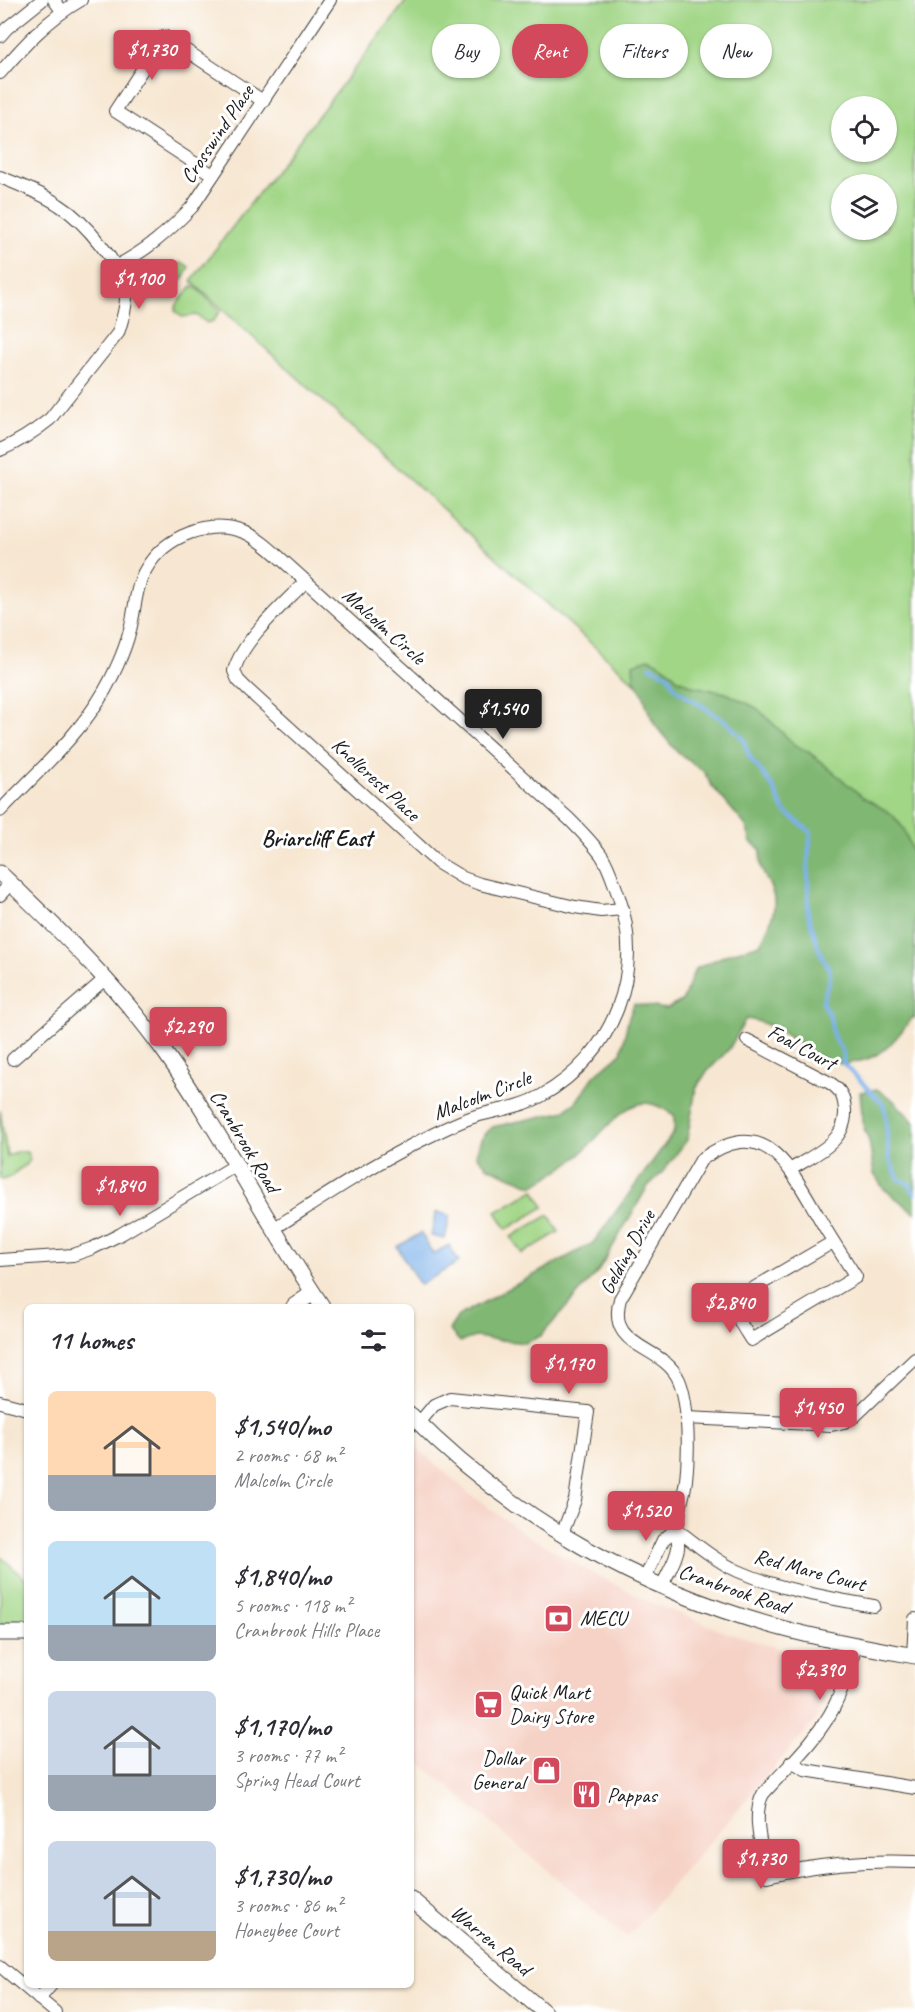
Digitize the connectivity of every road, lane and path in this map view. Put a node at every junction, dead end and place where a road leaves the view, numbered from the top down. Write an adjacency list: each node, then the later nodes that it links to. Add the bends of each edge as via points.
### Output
1 (42, 0): 6 (street)
2 (54, 0): 5 (street)
3 (81, 0): 5 (street)
4 (330, 0): 8 (street, Crosswind Place)
5 (62, 11): 7 (street)
6 (0, 36)
7 (0, 73)
8 (263, 101): 9 (street, Crosswind Place); 9 (street, via 164,36 115,111)
9 (213, 175): 11 (street, Crosswind Place, via 192,207 167,233)
10 (0, 177): 11 (street, via 60,206 84,225)
11 (115, 267): 12 (street, via 126,295 118,333 50,419 19,442)
12 (0, 450)
13 (306, 581): 14 (street, Malcolm Circle, via 258,540 244,533 230,529 200,530 171,542 145,569 119,663 100,698 69,738); 17 (street, Malcolm Circle, via 589,838 603,859); 17 (street, Knollcrest Place, via 242,651 234,671 243,685 438,862 463,878 575,907)
14 (0, 811)
15 (6, 878): 16 (street); 18 (street, Cranbrook Road)
16 (0, 895)
17 (623, 909): 23 (street, Malcolm Circle, via 629,957 625,989 600,1045 581,1066 539,1097 474,1117 410,1146)
18 (106, 978): 20 (street); 21 (street, Cranbrook Road, via 165,1053)
19 (747, 1040): 22 (street, Foal Court, via 830,1083 840,1090 845,1102 843,1128 836,1138)
20 (13, 1059)
21 (236, 1165): 23 (street, Cranbrook Road); 25 (street, via 93,1248 73,1255)
22 (791, 1169): 24 (street, Gelding Drive); 32 (street, Gelding Drive, via 774,1151 759,1144 729,1143 715,1149 702,1160 620,1299 617,1311 622,1332 670,1367 683,1391)
23 (273, 1228): 26 (street, Cranbrook Road)
24 (833, 1242): 24 (street, Gelding Drive, via 747,1292 737,1311 751,1340 856,1276)
25 (0, 1260)
26 (313, 1293): 27 (street); 28 (street, Cranbrook Road)
27 (297, 1304)
28 (321, 1304)
29 (915, 1359): 32 (street, via 844,1422 831,1425)
30 (0, 1402): 31 (street)
31 (24, 1408)
32 (686, 1418): 34 (street, Gelding Drive, via 686,1478)
33 (415, 1419): 35 (street, Cranbrook Road, via 496,1491); 35 (street, via 450,1398 588,1412 575,1500)
34 (676, 1529): 36 (street, Gelding Drive, via 663,1540); 37 (street, Gelding Drive, via 678,1548); 38 (street, Red Mare Court, via 738,1571 782,1586)
35 (562, 1534): 36 (street, Cranbrook Road)
36 (645, 1578): 37 (street, Cranbrook Road)
37 (662, 1586): 42 (street, Cranbrook Road, via 757,1621)
38 (874, 1606)
39 (915, 1619): 43 (street)
40 (0, 1633): 41 (street)
41 (24, 1633)
42 (856, 1645): 43 (street, Cranbrook Road); 44 (street, via 833,1709)
43 (914, 1656)
44 (791, 1762): 45 (street, via 805,1770); 46 (street, via 757,1804 767,1876 828,1863)
45 (915, 1788)
46 (915, 1862)
47 (414, 1902): 54 (street, Warren Road)
48 (0, 1966): 49 (street)
49 (24, 1986)
50 (26, 1988): 52 (street)
51 (49, 1988): 52 (street)
52 (39, 1999): 53 (street)
53 (55, 2012)
54 (544, 2012)

